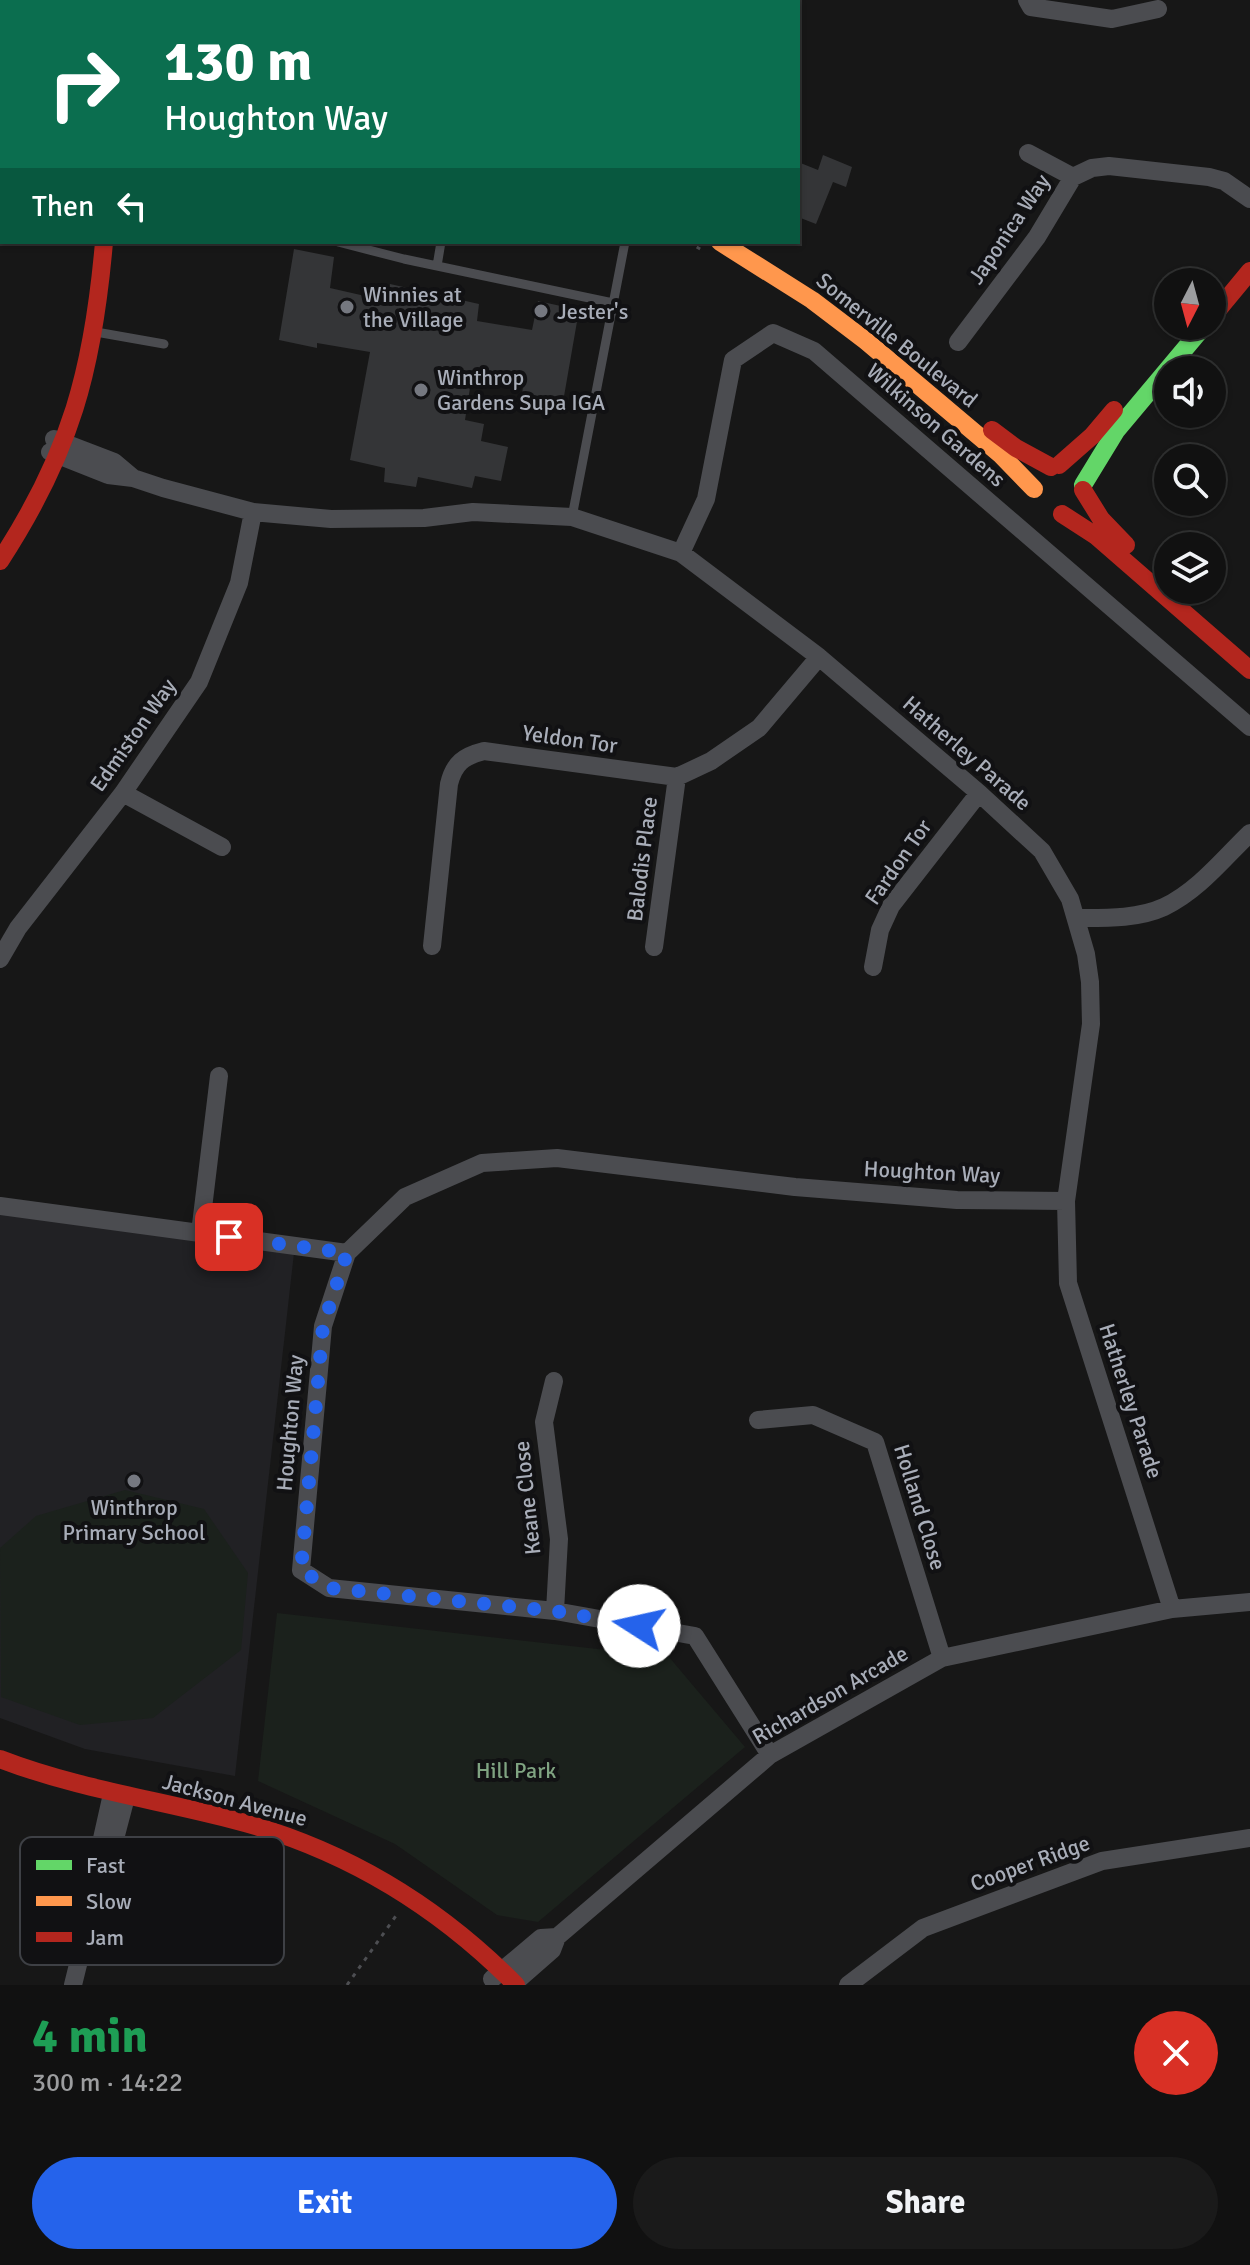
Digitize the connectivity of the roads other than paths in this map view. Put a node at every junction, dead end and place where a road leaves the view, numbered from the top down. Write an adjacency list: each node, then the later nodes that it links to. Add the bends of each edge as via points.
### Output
1 (1027, 0): 2 (street, via 1031,7 1112,19)
2 (1158, 9)
3 (1028, 153): 4 (street)
4 (1073, 177): 5 (street, Japonica Way, via 1109,166 1209,177); 22 (street, Japonica Way, via 1037,237)
5 (1250, 199)
6 (94, 244): 24 (street, via 85,331)
7 (104, 244): 19 (street)
8 (346, 244): 14 (lane)
9 (441, 244): 14 (lane)
10 (625, 244): 18 (lane)
11 (723, 244): 27 (street, Somerville Boulevard, via 866,341)
12 (744, 244): 25 (street, Somerville Boulevard, via 869,326 1001,437)
13 (1250, 252): 16 (street)
14 (437, 266): 18 (lane)
15 (1250, 271): 17 (street)
16 (1226, 280)
17 (1226, 300)
18 (613, 303): 30 (lane)
19 (96, 332): 23 (lane); 24 (street, via 83,387)
20 (1174, 340): 25 (street, via 1092,436)
21 (1192, 340): 26 (street, via 1116,431)
22 (958, 342)
23 (164, 344)
24 (56, 447): 28 (street, Hatherley Parade, via 114,462 133,478 163,488); 31 (street); 33 (street, via 40,496)
25 (1055, 466): 26 (street, via 1074,471); 27 (street, via 1039,475)
26 (1083, 488): 29 (street, via 1075,508); 34 (street, via 1116,536)
27 (1034, 489): 29 (street, via 1043,508)
28 (253, 512): 30 (street, Hatherley Parade, via 331,519 473,512); 41 (street, Edmiston Way, via 239,583 199,682)
29 (1062, 514): 38 (street, via 1096,536)
30 (572, 517): 32 (street, Hatherley Parade)
31 (0, 540)
32 (681, 553): 37 (street, Hatherley Parade); 39 (street, Wilkinson Gardens, via 706,499 733,360 773,333 814,351)
33 (0, 561)
34 (1154, 569)
35 (1194, 604): 36 (street)
36 (1250, 652)
37 (819, 657): 40 (street, via 759,728); 42 (street, Hatherley Parade)
38 (1250, 670)
39 (1250, 727)
40 (677, 777): 46 (street, Yeldon Tor, via 484,751 460,760 449,784); 47 (street, Balodis Place)
41 (123, 793): 44 (street); 48 (street, Edmiston Way)
42 (979, 793): 45 (street, Hatherley Parade, via 1042,851); 49 (street, Fardon Tor, via 891,906)
43 (1250, 833): 45 (street, via 1194,887 1163,907 1120,917)
44 (222, 847)
45 (1077, 918): 51 (street, Hatherley Parade, via 1090,982 1091,1024)
46 (432, 946)
47 (654, 947)
48 (0, 959)
49 (873, 967)
50 (219, 1076): 53 (street)
51 (1066, 1201): 54 (street, Houghton Way, via 957,1200 795,1187 557,1158 482,1163 405,1197); 58 (street, Hatherley Parade, via 1068,1283)
52 (0, 1206): 53 (street)
53 (200, 1233): 54 (street)
54 (347, 1253): 59 (street, Houghton Way, via 323,1326 301,1570 329,1588)
55 (554, 1381): 59 (street, Keane Close, via 544,1422 559,1539)
56 (758, 1420): 60 (street, Holland Close, via 813,1415 875,1442)
57 (1250, 1602): 58 (street, Richardson Arcade)
58 (1172, 1609): 60 (street, Richardson Arcade)
59 (555, 1611): 61 (street, Houghton Way, via 695,1636)
60 (942, 1658): 61 (street, Richardson Arcade)
61 (770, 1755): 70 (street, Richardson Arcade, via 557,1937 541,1938)
62 (0, 1759): 64 (street, Jackson Avenue)
63 (0, 1772): 64 (street, Jackson Avenue, via 40,1788)
64 (117, 1802): 65 (street); 66 (street, Jackson Avenue); 70 (street, Jackson Avenue, via 274,1831 344,1859 433,1912)
65 (113, 1837)
66 (251, 1837)
67 (1250, 1838): 72 (street, Cooper Ridge, via 1102,1861 923,1928)
68 (284, 1847): 70 (street, Jackson Avenue, via 403,1906)
69 (78, 1965): 71 (street)
70 (506, 1981)
71 (73, 1985)
72 (848, 1985)

